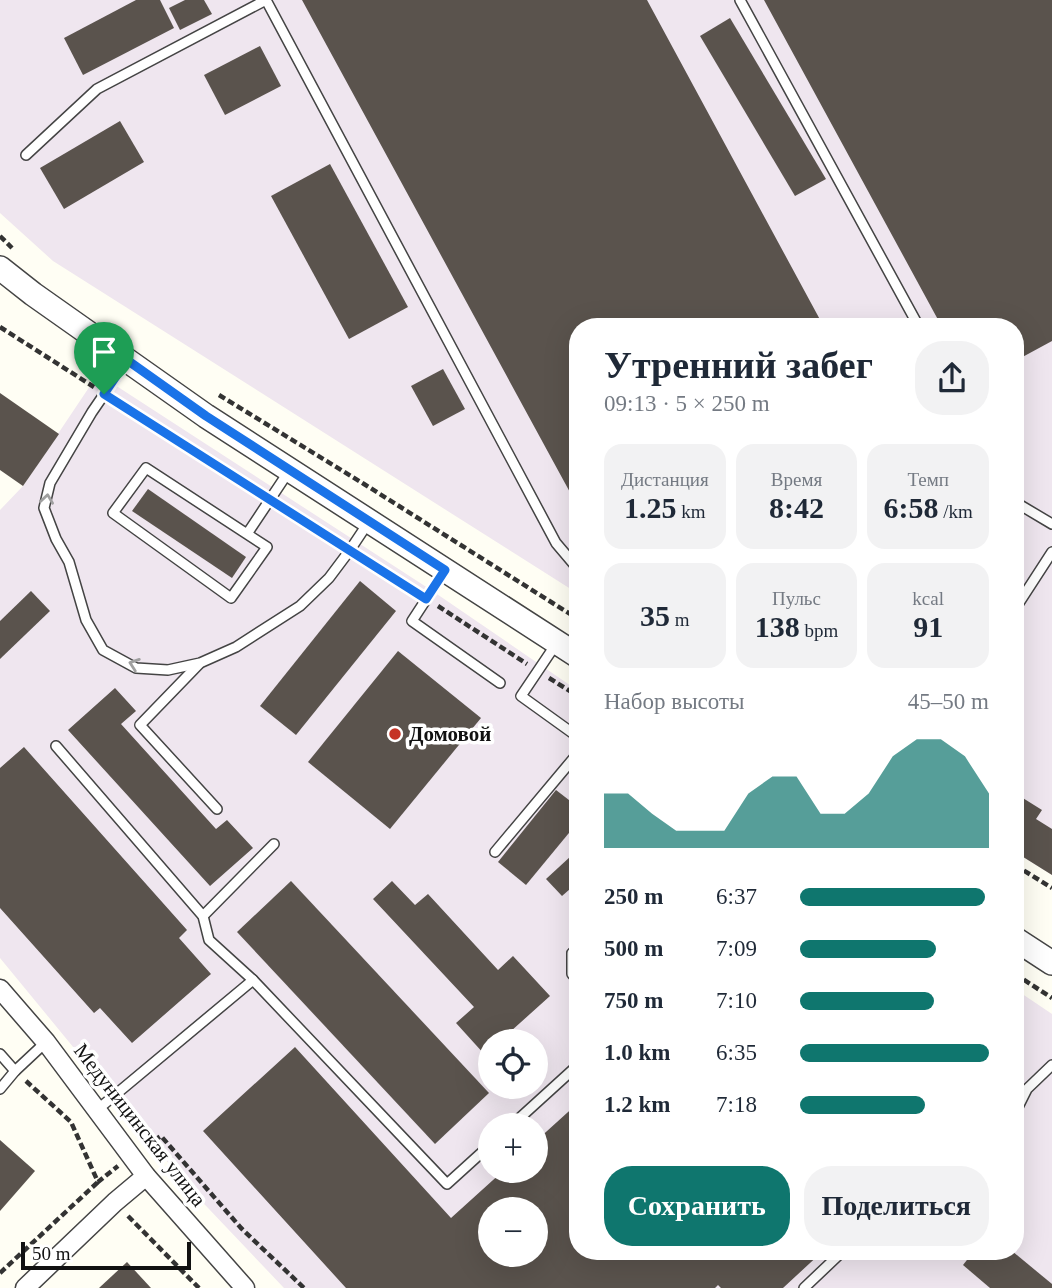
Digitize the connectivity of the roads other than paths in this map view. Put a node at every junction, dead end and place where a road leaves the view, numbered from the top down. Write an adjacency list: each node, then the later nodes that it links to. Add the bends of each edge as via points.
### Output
1 (266, 0): 3 (lane, via 97,89); 13 (lane, via 556,543)
2 (740, 0): 5 (lane)
3 (26, 155)
4 (0, 268): 6 (street)
5 (914, 318)
6 (127, 360): 7 (street); 18 (lane, one-way to 6, via 168,670 136,667 103,650 86,620 69,562 44,508 50,483)
7 (290, 470): 9 (street); 11 (lane)
8 (1024, 507): 10 (lane)
9 (369, 521): 14 (street); 18 (lane, via 329,578 300,606 236,648)
10 (1052, 524)
11 (247, 534): 11 (lane, via 267,547 231,598 113,513 146,468)
12 (1052, 552): 15 (lane)
13 (569, 558)
14 (445, 570): 16 (street); 19 (lane, via 412,621)
15 (1024, 595)
16 (557, 643): 17 (street); 20 (lane, via 521,696)
17 (569, 650)
18 (200, 663): 23 (lane, via 140,725)
19 (500, 683)
20 (569, 731)
21 (56, 746): 26 (lane)
22 (569, 763): 25 (lane)
23 (217, 808)
24 (274, 844): 26 (lane)
25 (495, 852)
26 (204, 916): 29 (lane, via 209,940)
27 (1024, 945): 28 (street)
28 (1052, 962)
29 (253, 980): 38 (lane); 40 (lane, via 447,1184)
30 (0, 989): 31 (street, Медуницинская улица)
31 (46, 1042): 34 (lane); 38 (street, Медуницинская улица)
32 (0, 1055): 34 (lane)
33 (1052, 1065): 37 (lane)
34 (15, 1071): 36 (lane)
35 (569, 1073): 39 (lane)
36 (0, 1089)
37 (1024, 1095)
38 (97, 1110): 41 (street, Медуницинская улица)
39 (525, 1113)
40 (478, 1156)
41 (146, 1176): 43 (street); 44 (street, Медуницинская улица)
42 (834, 1260): 45 (lane)
43 (32, 1286)
44 (245, 1288)
45 (804, 1288)

